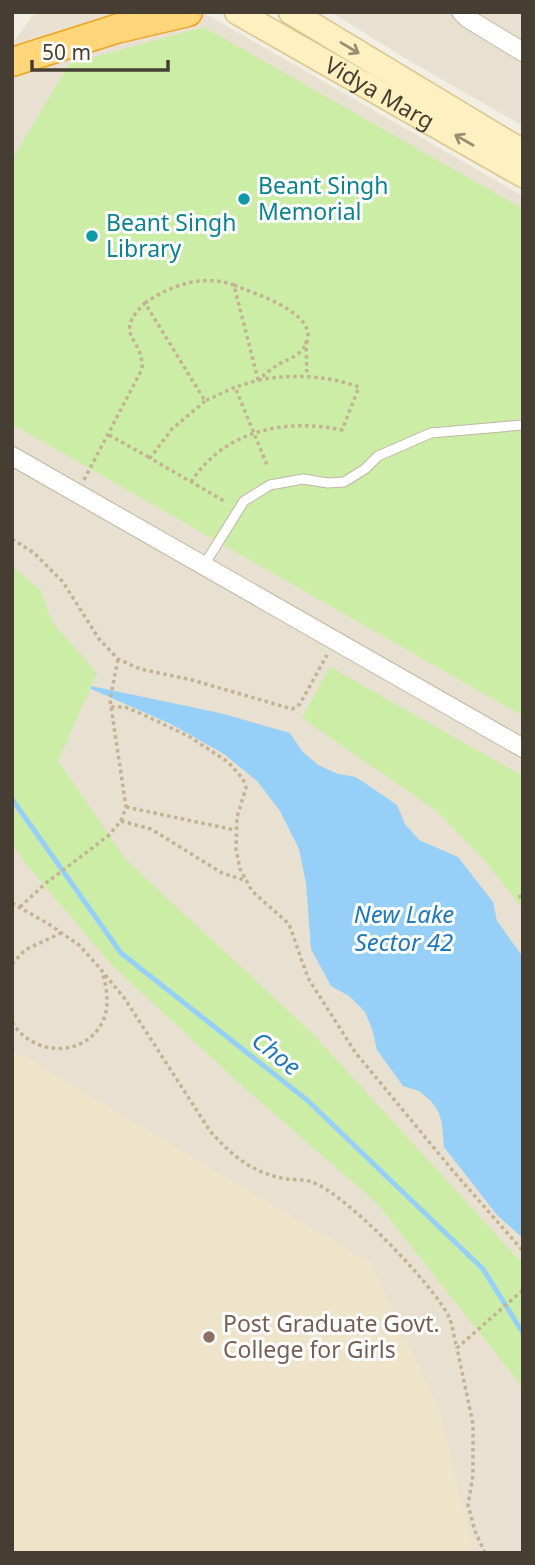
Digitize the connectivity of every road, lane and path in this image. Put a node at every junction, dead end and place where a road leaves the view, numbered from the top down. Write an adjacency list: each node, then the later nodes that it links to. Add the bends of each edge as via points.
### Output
1 (188, 12): 6 (highway)
2 (237, 12): 8 (main road, Vidya Marg, one-way to 2)
3 (292, 12): 7 (main road, Vidya Marg, one-way to 7)
4 (461, 12): 5 (street)
5 (523, 52)
6 (12, 62)
7 (523, 152)
8 (523, 175)
9 (234, 285): 10 (path, via 194,281); 11 (path, via 302,318); 13 (path)
10 (145, 303): 15 (path); 18 (path, via 129,327 142,369)
11 (306, 339): 12 (path); 13 (path, via 300,352)
12 (307, 376): 13 (path); 17 (path, via 359,387 342,430 295,425)
13 (258, 380): 14 (path)
14 (235, 387): 15 (path); 17 (path)
15 (205, 401): 20 (path, via 172,429)
16 (523, 425): 26 (lane, via 432,433 378,456 344,482 303,479 270,485 244,501)
17 (254, 433): 21 (path); 22 (path, via 218,452)
18 (109, 435): 20 (path); 23 (path)
19 (12, 456): 23 (street)
20 (150, 458): 22 (path)
21 (267, 465)
22 (191, 482): 24 (path)
23 (77, 492): 26 (street)
24 (224, 501)
25 (12, 539): 28 (path, via 63,582 99,639)
26 (204, 565): 27 (street)
27 (334, 641): 28 (path, via 300,704 292,709 140,669); 30 (street)
28 (118, 659): 29 (path)
29 (111, 707): 31 (path); 33 (path, via 142,713 228,762 246,788)
30 (523, 748)
31 (126, 807): 32 (path); 33 (path)
32 (121, 821): 34 (path, via 150,829 222,873); 38 (path)
33 (235, 830): 34 (path, via 240,869)
34 (247, 881): 43 (path, via 289,925 308,978 355,1052)
35 (519, 895): 36 (path)
36 (523, 901)
37 (12, 903): 38 (path)
38 (20, 907): 39 (path)
39 (61, 933): 40 (path, via 25,950); 41 (path)
40 (12, 964)
41 (103, 973): 42 (path, via 108,1002 102,1022 77,1045 43,1048 27,1040); 45 (path, via 125,999 210,1132 260,1173 313,1182 352,1209 432,1290 449,1317)
42 (12, 1022)
43 (523, 1251)
44 (523, 1290): 45 (path)
45 (457, 1348): 46 (path, via 473,1424 468,1505)
46 (485, 1553)

